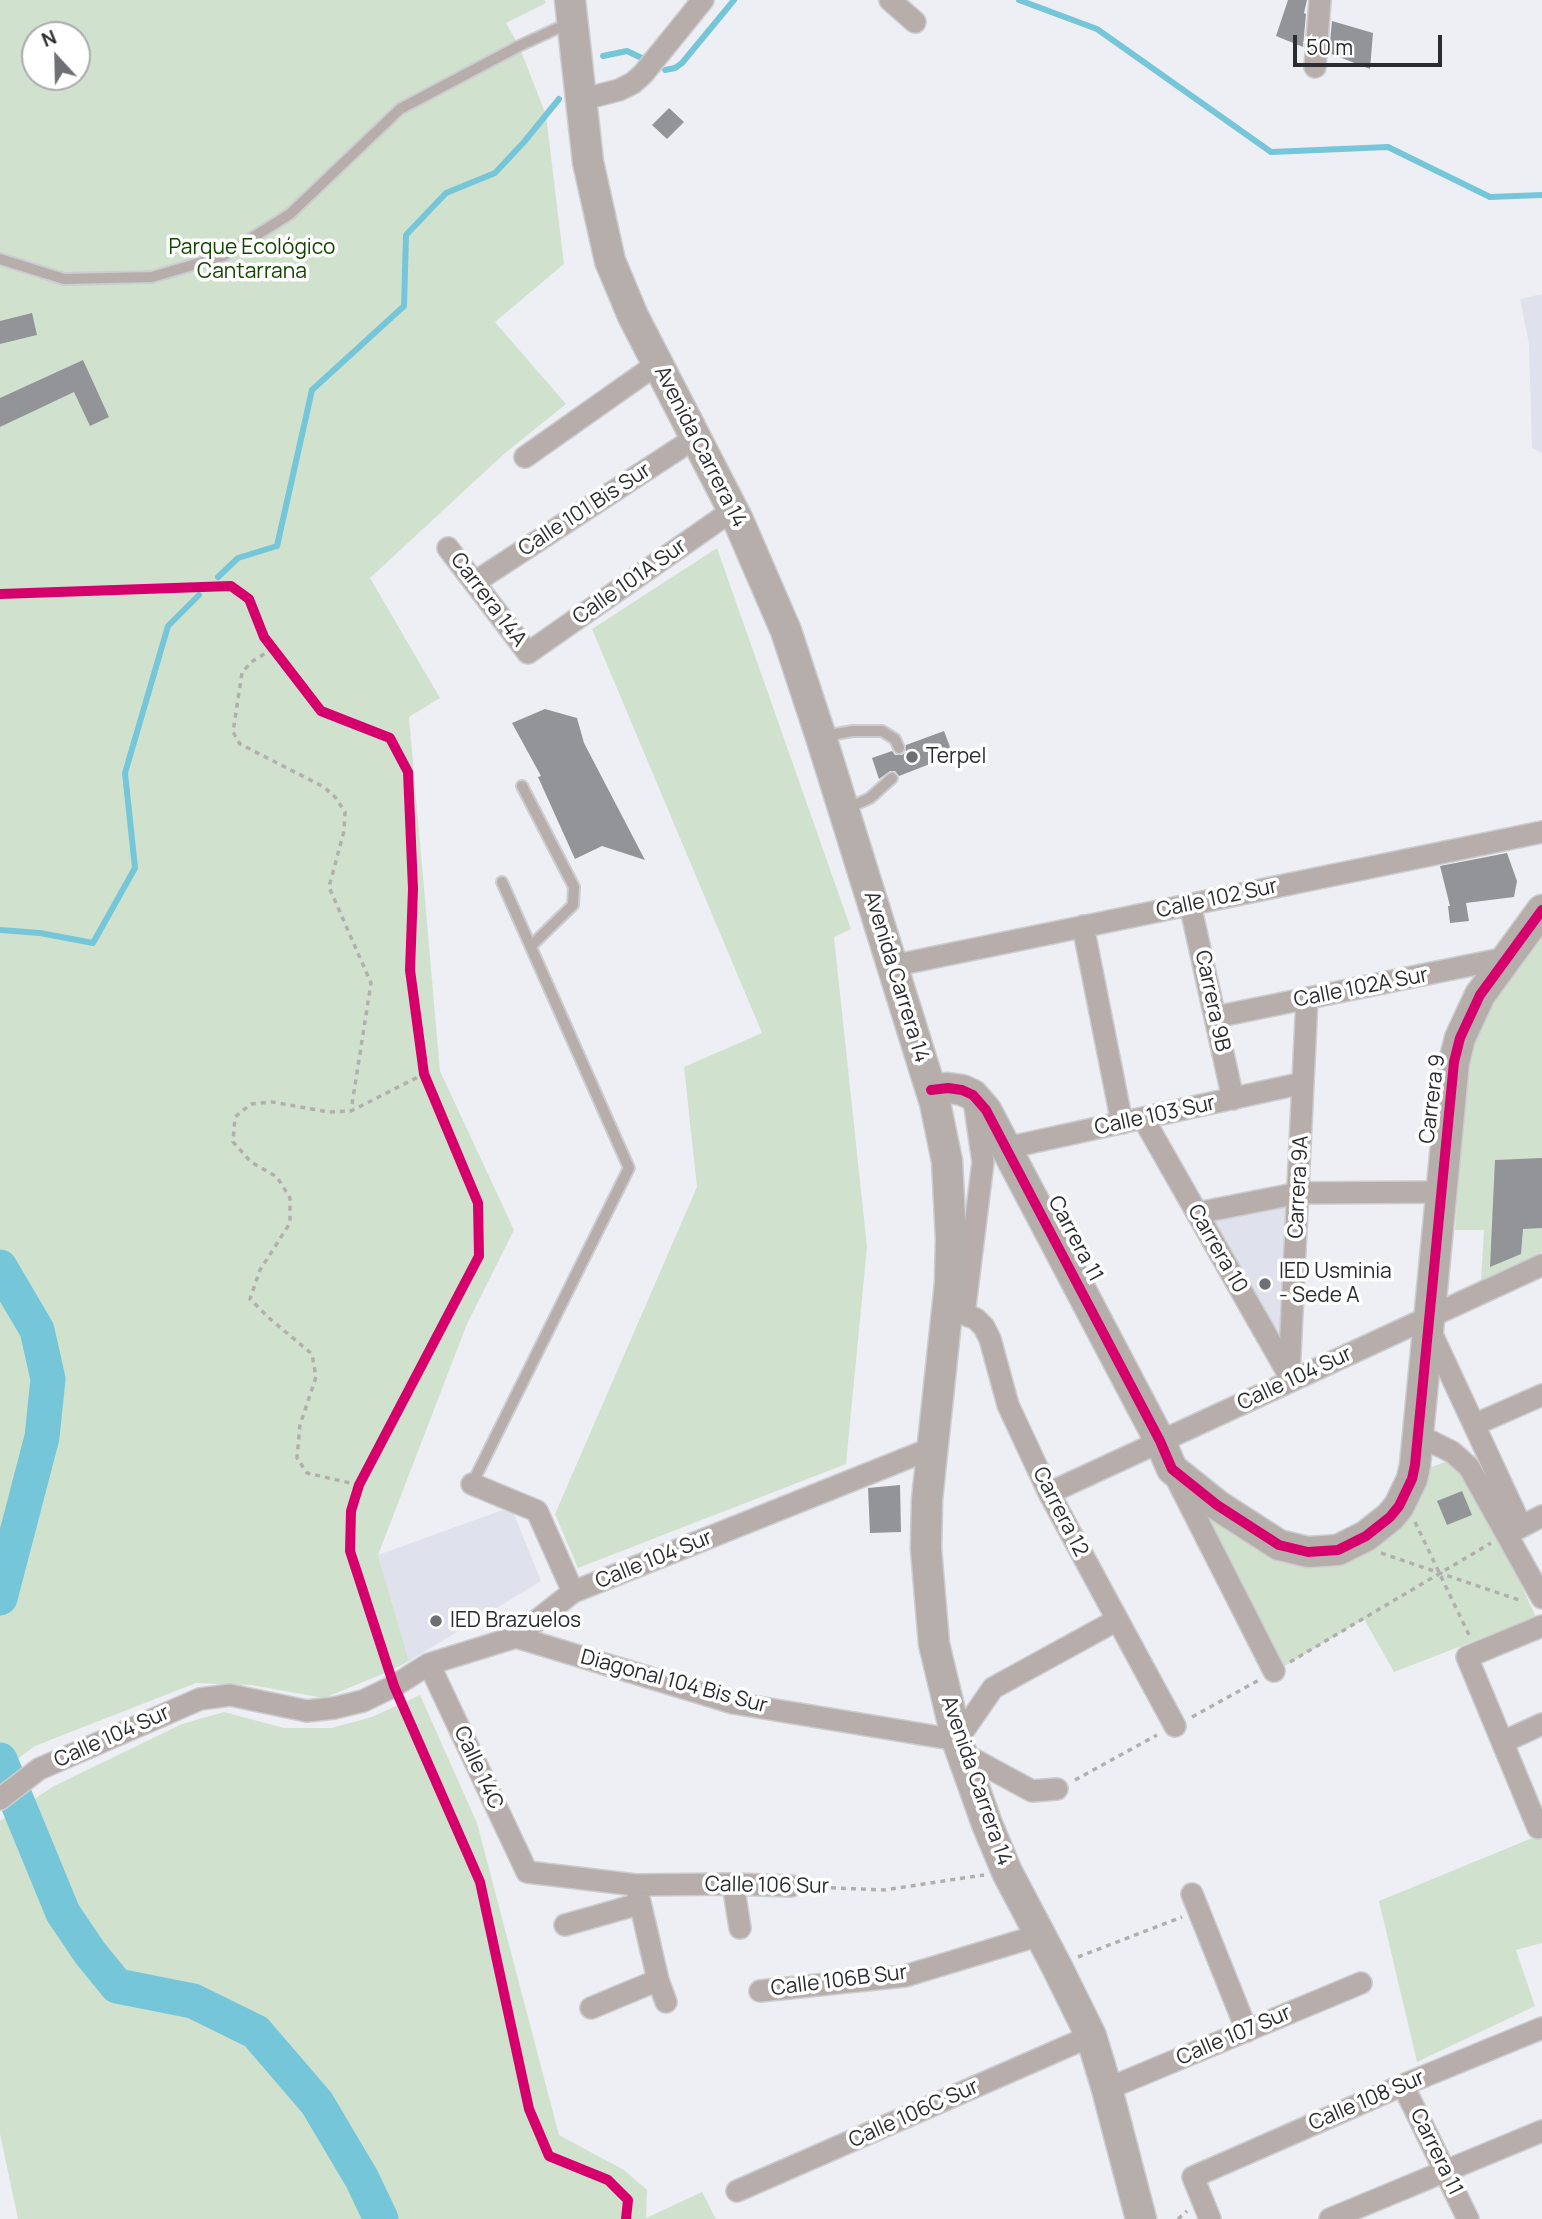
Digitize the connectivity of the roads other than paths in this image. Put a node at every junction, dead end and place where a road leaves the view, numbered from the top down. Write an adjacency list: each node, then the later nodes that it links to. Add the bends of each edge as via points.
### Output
1 (702, 0): 7 (street, via 633,83)
2 (890, 0): 5 (street)
3 (1320, 0): 6 (street)
4 (571, 11): 7 (main road, Avenida Carrera 14); 8 (lane, via 519,46 400,109 290,214 223,256 152,277 64,279)
5 (915, 22)
6 (1315, 67)
7 (580, 100): 9 (main road, Avenida Carrera 14, via 610,261)
8 (0, 259)
9 (657, 364): 10 (main road, Avenida Carrera 14); 11 (street)
10 (695, 438): 12 (main road, Avenida Carrera 14); 14 (street, Calle 101 Bis Sur)
11 (525, 457)
12 (733, 510): 15 (street, Calle 101A Sur); 16 (main road, Avenida Carrera 14, via 786,631)
13 (448, 548): 14 (street, Carrera 14A)
14 (475, 582): 15 (street, Carrera 14A)
15 (528, 653)
16 (821, 737): 17 (lane, via 882,730); 20 (main road, Avenida Carrera 14)
17 (899, 748)
18 (892, 778): 20 (lane, via 885,787)
19 (522, 786): 26 (lane, via 574,887 573,905)
20 (844, 810): 28 (main road, Avenida Carrera 14)
21 (1542, 832): 23 (street, Calle 102 Sur)
22 (502, 882): 26 (lane)
23 (1190, 904): 25 (street, Calle 102 Sur); 30 (street, Carrera 9B)
24 (1542, 909): 27 (main road, Carrera 9)
25 (1083, 926): 28 (street, Calle 102 Sur); 35 (street, Carrera 10)
26 (531, 946): 50 (lane, via 629,1168)
27 (1506, 958): 29 (street, Calle 102A Sur); 37 (main road, Carrera 9, via 1469,1016 1454,1062)
28 (892, 966): 32 (main road, Avenida Carrera 14)
29 (1307, 998): 30 (street, Calle 102A Sur); 31 (street, Carrera 9A)
30 (1215, 1017): 34 (street, Carrera 9B)
31 (1303, 1083): 34 (street, Calle 103 Sur); 38 (street, Carrera 9A)
32 (931, 1090): 33 (main road, via 948,1088); 41 (main road, Avenida Carrera 14, via 949,1192)
33 (973, 1095): 36 (main road, Carrera 11); 41 (street, via 983,1162)
34 (1233, 1099): 35 (street, Calle 103 Sur)
35 (1133, 1120): 36 (street, Calle 103 Sur); 39 (street, Carrera 10)
36 (1006, 1148): 47 (main road, Carrera 11)
37 (1442, 1192): 38 (street); 42 (main road, Carrera 9)
38 (1299, 1193): 39 (street); 43 (street, Carrera 9A)
39 (1197, 1213): 43 (street, Carrera 10)
40 (1542, 1265): 42 (street, Calle 104 Sur)
41 (955, 1313): 48 (main road, Avenida Carrera 14); 51 (street, Carrera 12, via 976,1319 984,1327 1008,1405)
42 (1428, 1321): 43 (street, Calle 104 Sur); 45 (street); 46 (main road, Carrera 9)
43 (1290, 1378): 47 (street, Calle 104 Sur)
44 (1542, 1395): 45 (street)
45 (1476, 1424): 53 (street)
46 (1418, 1435): 49 (main road, Carrera 9, via 1408,1489 1390,1517 1338,1550 1301,1551 1279,1545); 53 (street, via 1452,1452 1469,1467)
47 (1160, 1441): 49 (main road, Carrera 11); 51 (street, Calle 104 Sur)
48 (930, 1449): 54 (street, Calle 104 Sur); 64 (main road, Avenida Carrera 14, via 928,1592 934,1644)
49 (1172, 1469): 60 (street)
50 (472, 1484): 54 (street, via 537,1511)
51 (1049, 1493): 56 (street, Carrera 12)
52 (1542, 1516): 53 (street)
53 (1514, 1530): 55 (street)
54 (573, 1592): 58 (street, Calle 104 Sur)
55 (1536, 1601)
56 (1117, 1620): 62 (street, Carrera 12); 64 (street, via 993,1688)
57 (1542, 1626): 63 (street, via 1472,1655)
58 (516, 1637): 59 (street, Calle 104 Sur); 64 (street, Diagonal 104 Bis Sur, via 733,1703)
59 (429, 1664): 66 (street, Calle 104 Sur, via 363,1701 334,1708 307,1711 230,1695 200,1699 39,1769); 68 (street, Calle 14C)
60 (1274, 1671)
61 (1542, 1724): 63 (street)
62 (1175, 1726)
63 (1503, 1742): 67 (street)
64 (959, 1746): 65 (street, Diagonal 104 Bis Sur, via 1032,1791); 75 (main road, Avenida Carrera 14, via 986,1824)
65 (1058, 1789)
66 (0, 1799)
67 (1540, 1827)
68 (527, 1872): 71 (street, Calle 106 Sur)
69 (733, 1884): 70 (street, Calle 106 Sur); 71 (street, Calle 106 Sur); 74 (street)
70 (791, 1886)
71 (638, 1895): 73 (street); 76 (street)
72 (1196, 1902): 82 (street)
73 (565, 1925)
74 (740, 1928)
75 (1040, 1935): 78 (street, Calle 106B Sur, via 905,1976); 83 (main road, Avenida Carrera 14)
76 (658, 1980): 79 (street); 80 (street)
77 (1361, 1983): 82 (street, Calle 107 Sur)
78 (760, 1991)
79 (666, 2002)
80 (591, 2008)
81 (1542, 2028): 84 (street, Calle 108 Sur)
82 (1247, 2031): 85 (street, Calle 107 Sur)
83 (1091, 2036): 85 (main road, Avenida Carrera 14); 88 (street, Calle 106C Sur)
84 (1403, 2085): 87 (street, Carrera 11); 90 (street, Calle 108 Sur, via 1193,2177)
85 (1107, 2089): 89 (main road, Avenida Carrera 14)
86 (1542, 2132): 87 (street)
87 (1445, 2172): 91 (street); 92 (street, Carrera 11)
88 (737, 2191)
89 (1141, 2219)
90 (1210, 2219)
91 (1330, 2219)
92 (1468, 2219)

